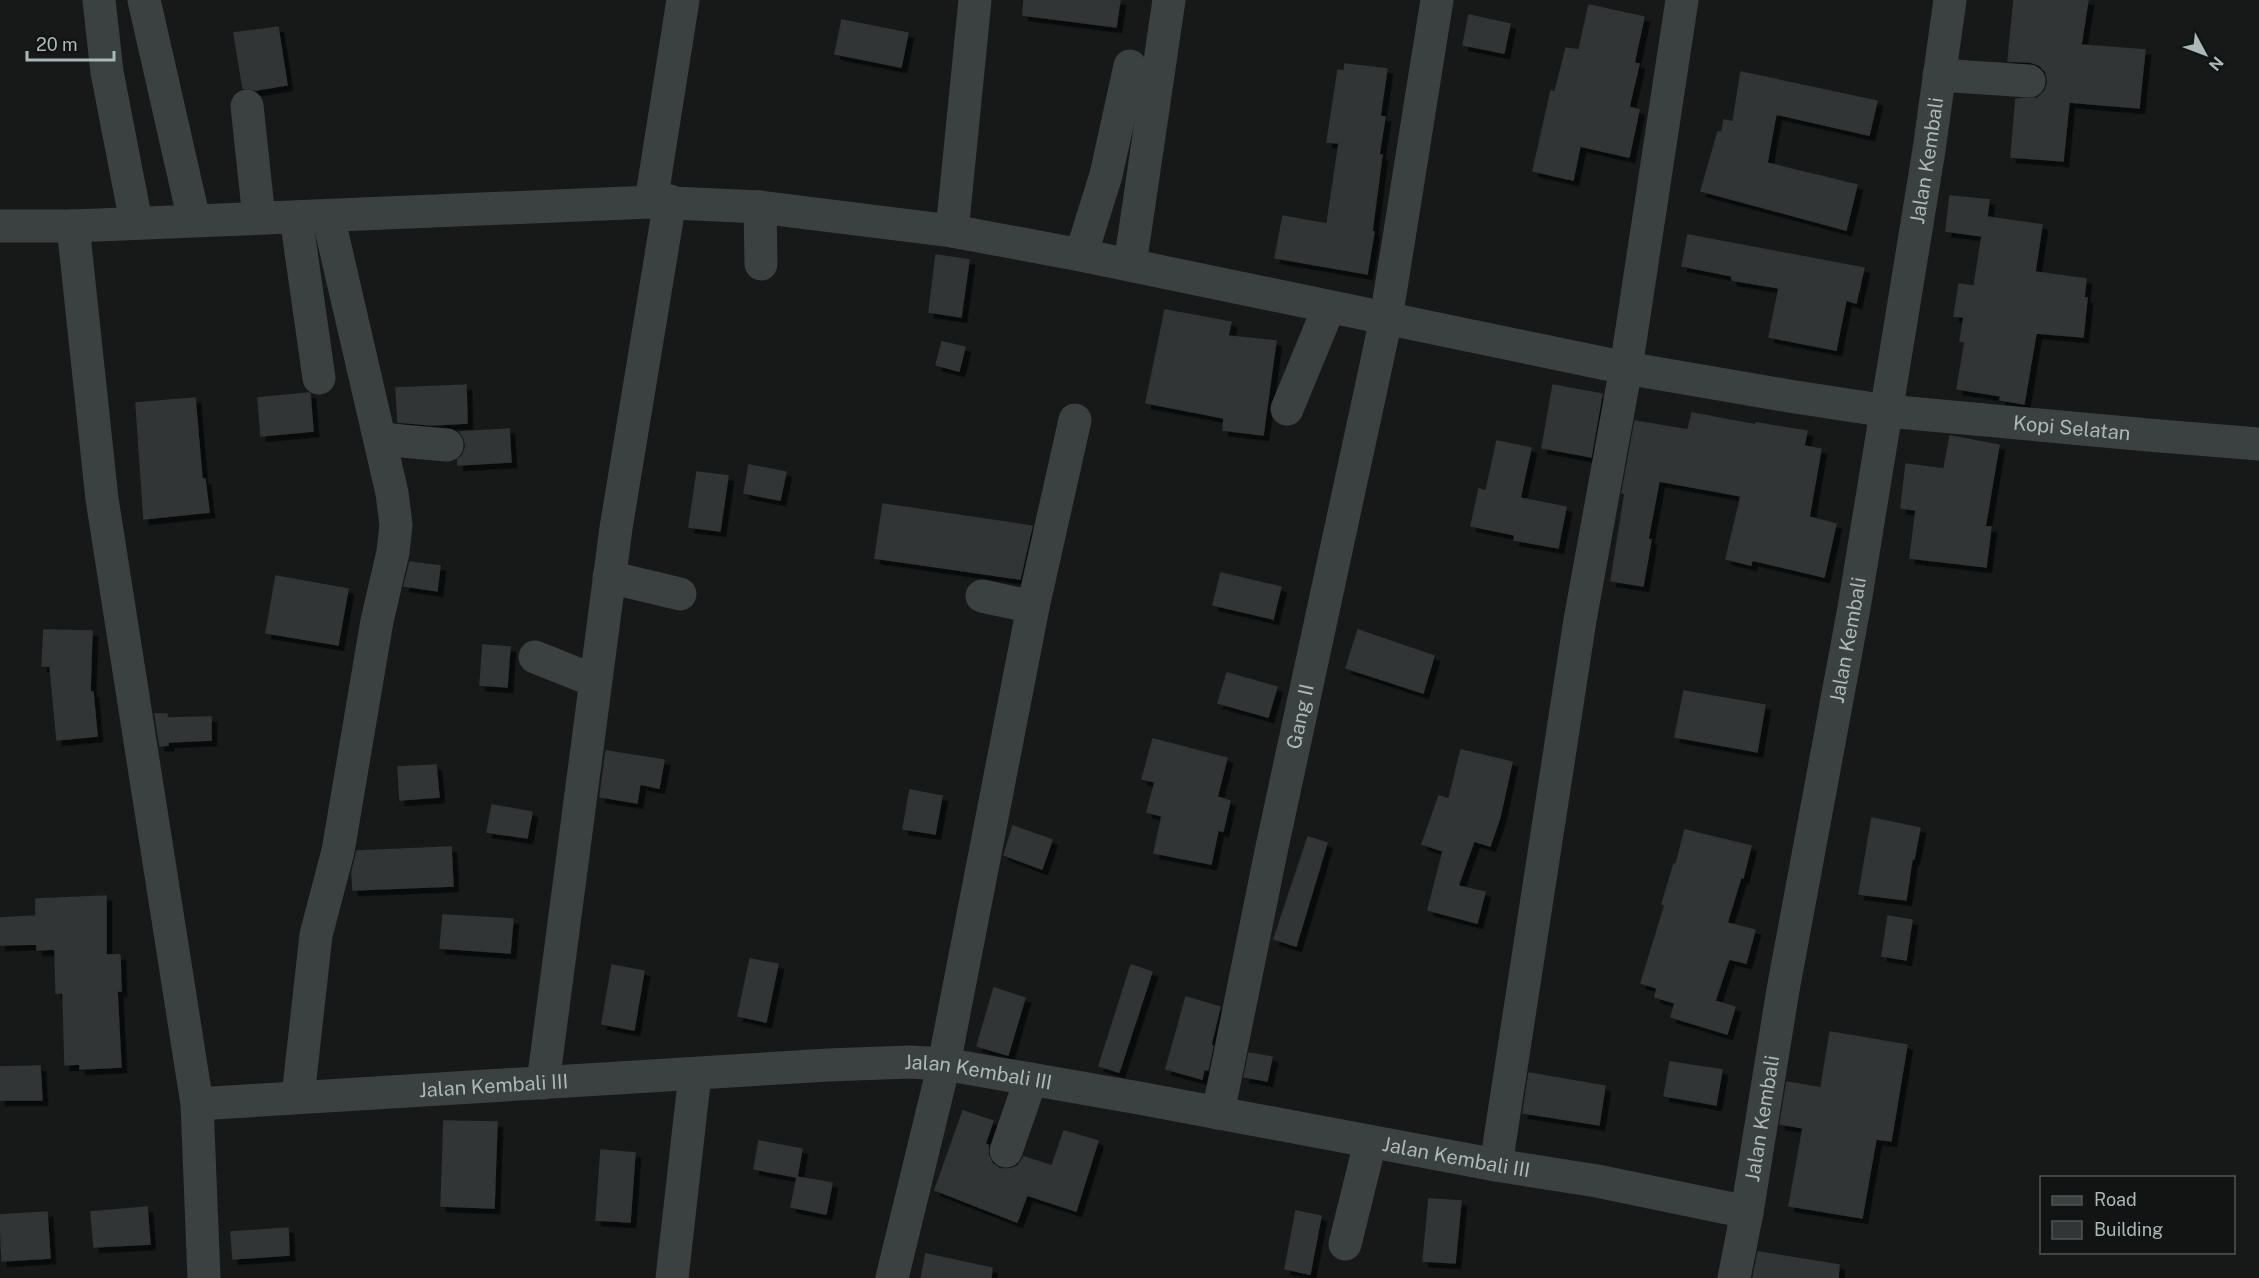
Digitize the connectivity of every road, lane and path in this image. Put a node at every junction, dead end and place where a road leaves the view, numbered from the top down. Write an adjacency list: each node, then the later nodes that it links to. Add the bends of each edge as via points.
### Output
1 (99, 0): 18 (street, via 107,72)
2 (144, 0): 17 (street)
3 (683, 0): 13 (street)
4 (975, 0): 21 (street)
5 (1169, 0): 24 (street)
6 (1437, 0): 26 (street, Gang II)
7 (1682, 0): 27 (street)
8 (1950, 0): 10 (street, Jalan Kembali)
9 (1130, 66): 22 (street, via 1106,175)
10 (1940, 75): 11 (street); 30 (street, Jalan Kembali)
11 (2029, 81)
12 (247, 106): 16 (street)
13 (660, 202): 14 (street, Kopi Selatan); 15 (street, Kopi Selatan); 35 (street)
14 (759, 207): 21 (street, Kopi Selatan); 23 (street)
15 (312, 216): 16 (street, Kopi Selatan); 28 (street); 32 (street)
16 (259, 218): 17 (street, Kopi Selatan)
17 (194, 220): 18 (street, Kopi Selatan)
18 (136, 222): 20 (street, Kopi Selatan)
19 (0, 226): 20 (street, Kopi Selatan)
20 (73, 226): 46 (street, via 102,499)
21 (952, 231): 22 (street, Kopi Selatan)
22 (1081, 255): 24 (street, Kopi Selatan)
23 (761, 264)
24 (1130, 265): 25 (street, Kopi Selatan)
25 (1329, 307): 26 (street, Kopi Selatan); 29 (street)
26 (1386, 319): 27 (street, Kopi Selatan); 47 (street, Gang II)
27 (1626, 368): 30 (street, Kopi Selatan); 50 (street, via 1578,632)
28 (319, 378)
29 (1287, 409)
30 (1887, 411): 33 (street, Kopi Selatan); 51 (street, Jalan Kembali)
31 (1075, 420): 38 (street)
32 (380, 440): 34 (street); 45 (street, via 392,493 395,534 338,851 316,935)
33 (2259, 444)
34 (447, 445)
35 (609, 577): 36 (street); 40 (street)
36 (680, 594)
37 (982, 596): 38 (street)
38 (1033, 606): 41 (street)
39 (535, 657): 40 (street)
40 (595, 681): 44 (street)
41 (944, 1065): 42 (street, Jalan Kembali III, via 851,1064); 43 (street, Jalan Kembali III); 53 (street)
42 (695, 1074): 44 (street, Jalan Kembali III); 55 (street)
43 (1031, 1079): 47 (street, Jalan Kembali III); 49 (street)
44 (543, 1083): 45 (street, Jalan Kembali III)
45 (298, 1097): 46 (street, Jalan Kembali III)
46 (197, 1104): 54 (street)
47 (1218, 1113): 48 (street, Jalan Kembali III)
48 (1370, 1143): 50 (street, Jalan Kembali III); 52 (street)
49 (1006, 1151)
50 (1496, 1165): 51 (street, Jalan Kembali III)
51 (1747, 1212): 56 (street, Jalan Kembali)
52 (1345, 1244)
53 (893, 1273)
54 (204, 1278)
55 (672, 1278)
56 (1734, 1278)

